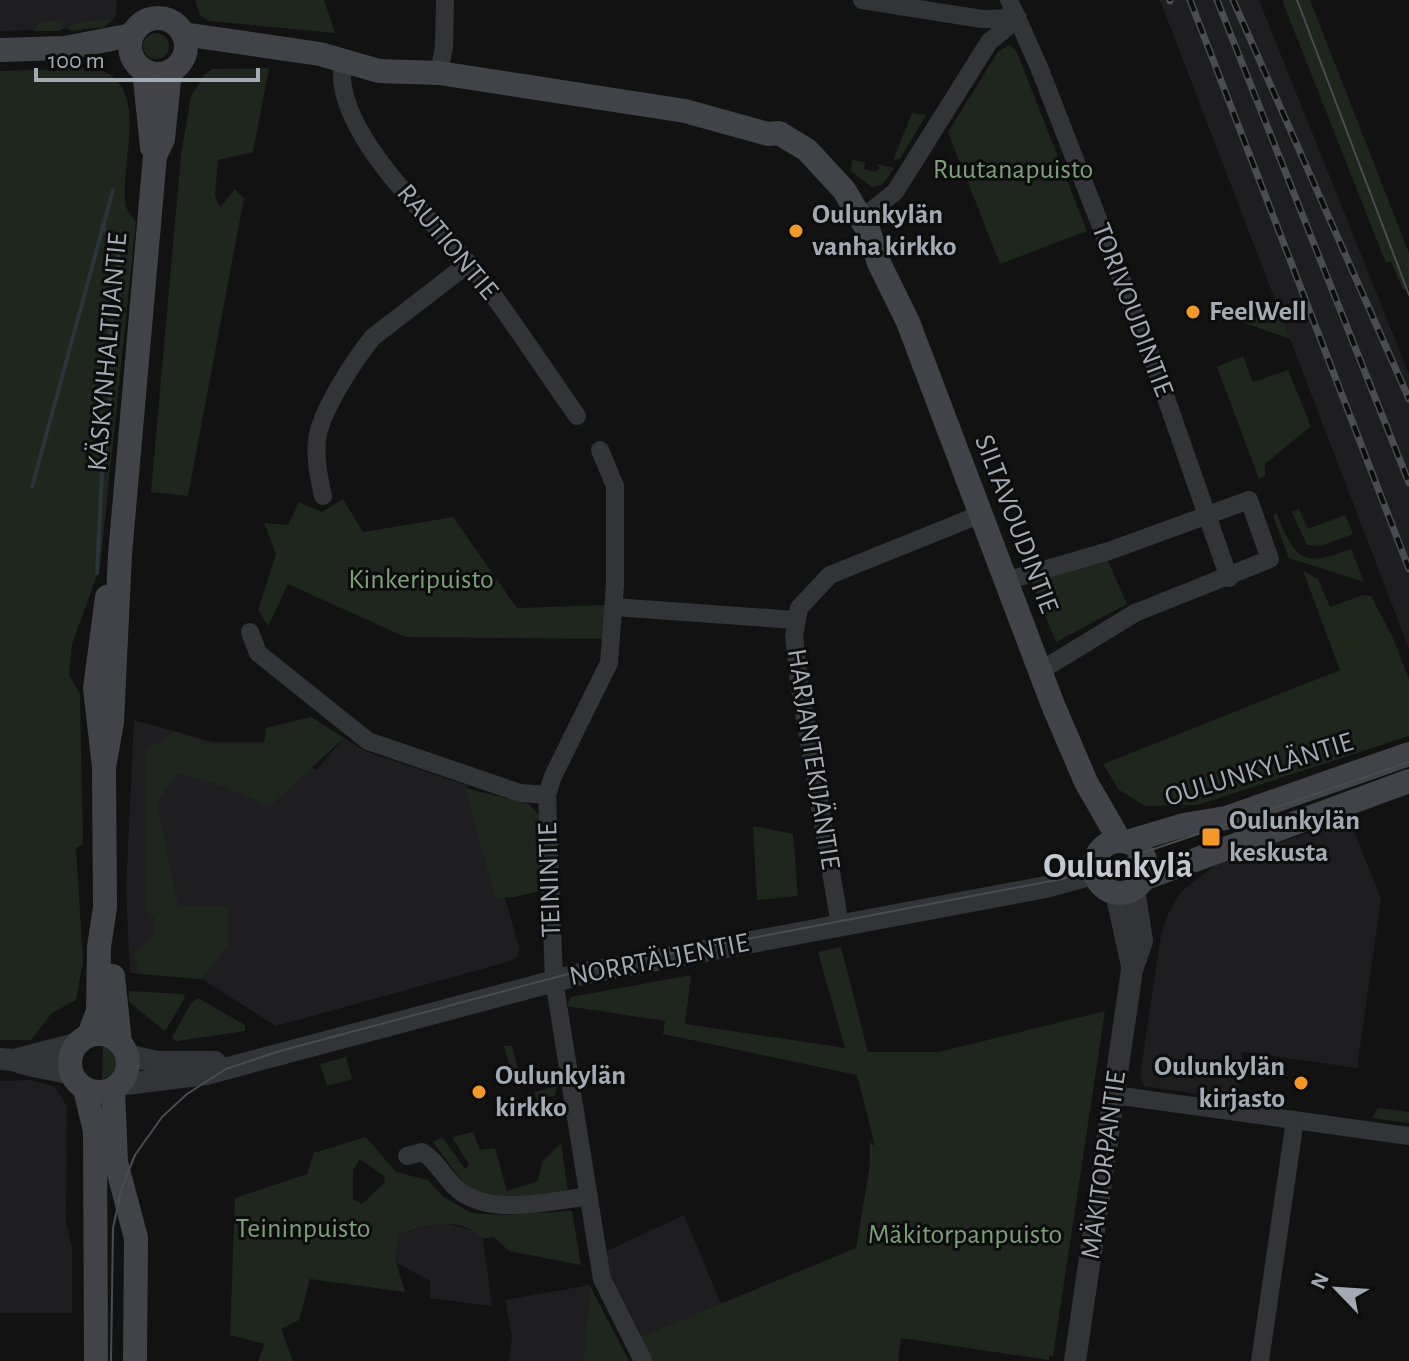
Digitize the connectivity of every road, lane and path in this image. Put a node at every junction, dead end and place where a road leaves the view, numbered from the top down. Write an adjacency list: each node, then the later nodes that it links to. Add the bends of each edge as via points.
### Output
1 (445, 0): 9 (street)
2 (862, 0): 4 (street, via 982,19)
3 (1009, 0): 4 (street, TORIVOUDINTIE)
4 (1018, 18): 11 (street, via 989,42 895,192); 16 (street, TORIVOUDINTIE)
5 (141, 36): 6 (main road, via 158,18); 6 (main road, via 158,74); 7 (main road, via 97,55 65,48); 10 (main road, KÄSKYNHALTIJANTIE)
6 (176, 37): 8 (main road, SILTAVOUDINTIE); 10 (main road, KÄSKYNHALTIJANTIE, via 163,139)
7 (0, 50)
8 (343, 60): 9 (main road, SILTAVOUDINTIE, via 400,74); 12 (street, RAUTIONTIE, via 340,83 358,125 398,185)
9 (439, 73): 11 (main road, SILTAVOUDINTIE, via 685,111 768,134 807,164 819,166 844,190)
10 (155, 156): 29 (main road, KÄSKYNHALTIJANTIE, via 120,554 112,722 104,767)
11 (866, 225): 17 (main road, SILTAVOUDINTIE)
12 (469, 263): 13 (street, RAUTIONTIE); 15 (street, via 373,337 358,358 319,432)
13 (577, 416)
14 (600, 450): 20 (street, TEININTIE, via 615,486)
15 (323, 496)
16 (1208, 514): 18 (street, TORIVOUDINTIE); 18 (street, via 1249,500 1270,559); 19 (street, via 1109,551)
17 (979, 515): 19 (main road, SILTAVOUDINTIE); 21 (street, HARJANTEKIJÄNTIE, via 830,575 806,598)
18 (1229, 578): 23 (street, via 1135,613)
19 (1005, 581): 23 (main road, SILTAVOUDINTIE)
20 (614, 607): 21 (street); 26 (street, TEININTIE, via 609,663)
21 (795, 620): 30 (street, HARJANTEKIJÄNTIE, via 799,683)
22 (250, 632): 26 (street, via 258,653 368,741 520,793)
23 (1040, 671): 27 (main road, SILTAVOUDINTIE)
24 (1409, 754): 27 (main road, OULUNKYLÄNTIE, via 1226,818 1174,827)
25 (1409, 781): 28 (main road, OULUNKYLÄNTIE)
26 (547, 795): 31 (street, TEININTIE)
27 (1110, 853): 28 (main road, via 1105,889); 28 (main road, SILTAVOUDINTIE, via 1143,857); 30 (street, NORRTÄLJENTIE, via 1046,887)
28 (1131, 887): 38 (street, MÄKITORPANTIE, via 1132,970)
29 (105, 907): 32 (main road, KÄSKYNHALTIJANTIE, via 98,1011); 33 (main road, KÄSKYNHALTIJANTIE)
30 (840, 925): 31 (street, NORRTÄLJENTIE)
31 (554, 980): 35 (street, NORRTÄLJENTIE); 42 (street, TEININTIE)
32 (82, 1039): 33 (main road, via 106,1034); 34 (street); 36 (main road, via 69,1058)
33 (124, 1049): 35 (street, NORRTÄLJENTIE, via 157,1062 211,1061); 37 (main road, via 127,1073)
34 (7, 1060): 36 (street, via 59,1070)
35 (227, 1066): 37 (street, NORRTÄLJENTIE)
36 (78, 1082): 37 (main road, via 100,1092); 43 (main road, via 95,1131)
37 (116, 1087): 44 (main road, via 113,1145 136,1238)
38 (1114, 1095): 39 (street); 46 (street, MÄKITORPANTIE)
39 (1295, 1120): 40 (street); 47 (street)
40 (1409, 1136)
41 (407, 1156): 42 (street, via 422,1152 431,1157 461,1192 475,1199 507,1204)
42 (589, 1196): 45 (street, TEININTIE, via 602,1279)
43 (96, 1361)
44 (135, 1361)
45 (643, 1361)
46 (1075, 1361)
47 (1260, 1361)

